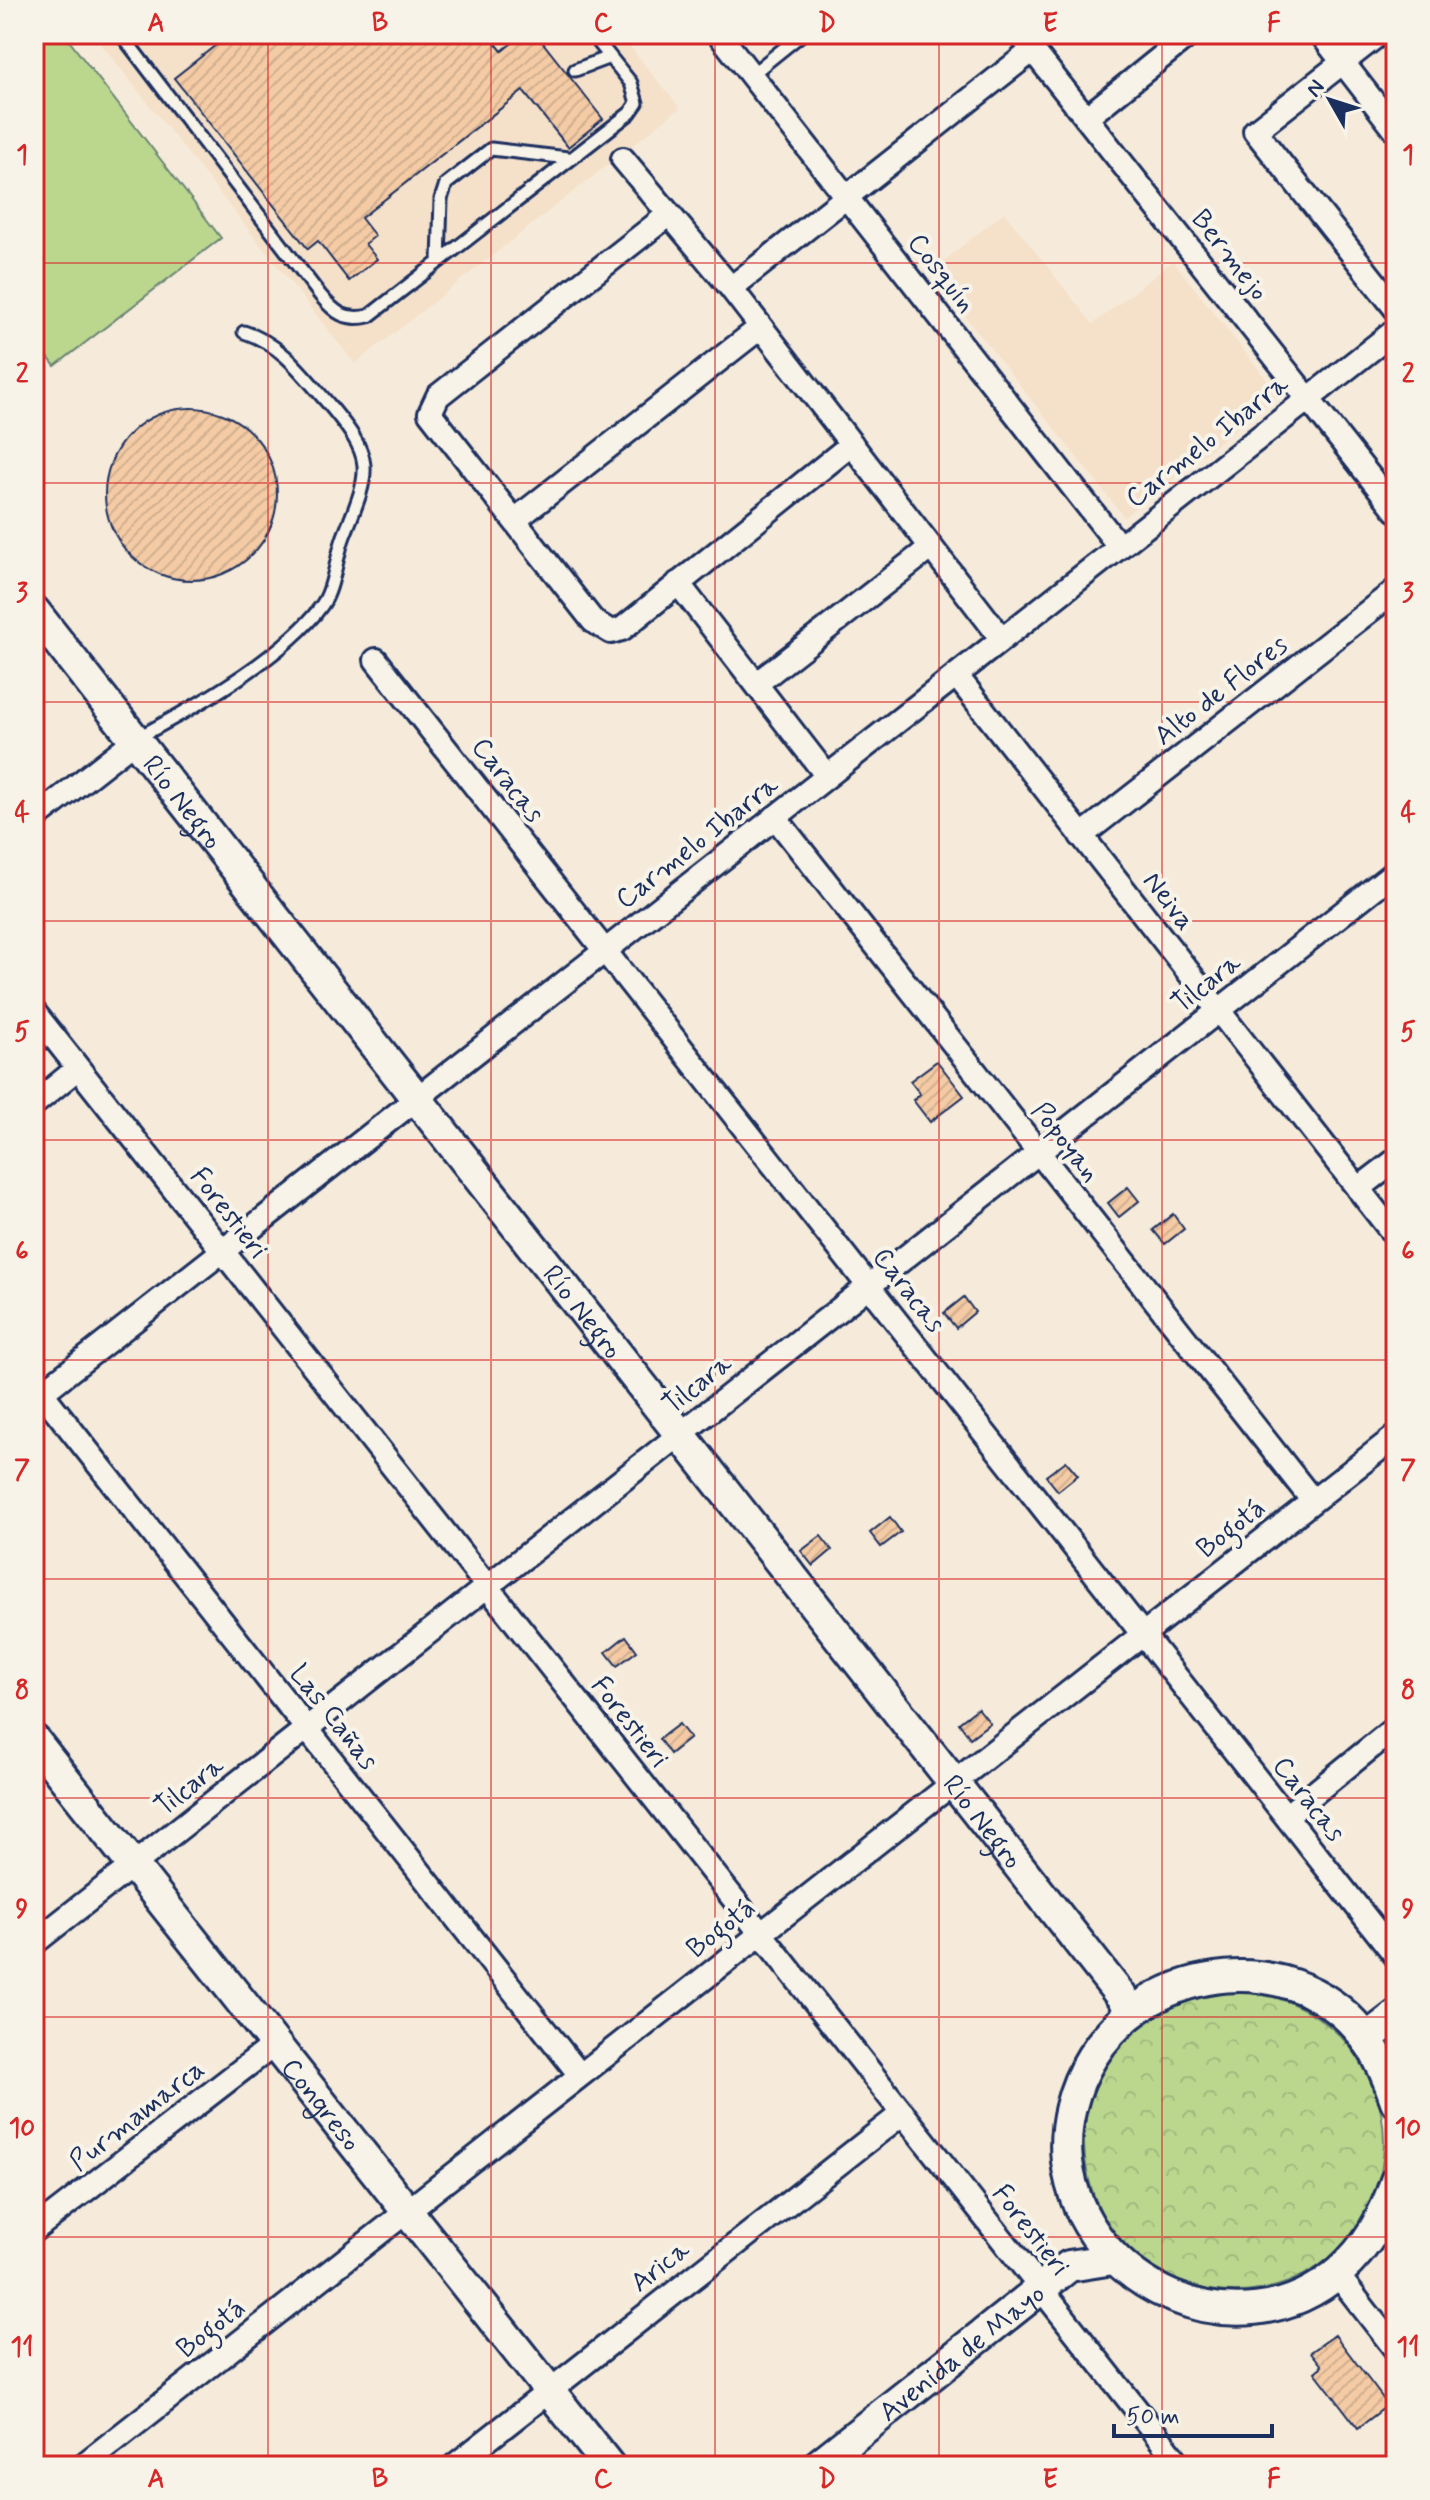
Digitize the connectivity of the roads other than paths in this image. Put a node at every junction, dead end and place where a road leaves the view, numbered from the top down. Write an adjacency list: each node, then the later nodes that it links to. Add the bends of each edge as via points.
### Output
1 (592, 34): 9 (lane)
2 (719, 34): 12 (street, Cosquín)
3 (802, 34): 12 (lane)
4 (1190, 34): 13 (street)
5 (1321, 34): 10 (street)
6 (1379, 34): 10 (street)
7 (126, 36): 19 (lane, via 320,295 342,316 369,316)
8 (1026, 42): 13 (street, Bermejo); 17 (street)
9 (610, 57): 11 (lane); 15 (lane, via 631,83 637,103)
10 (1343, 62): 14 (street); 21 (street, via 1255,131)
11 (575, 70)
12 (751, 75): 17 (street, Cosquín)
13 (1086, 118): 25 (street, Bermejo)
14 (1396, 131)
15 (568, 158): 19 (lane); 19 (lane, via 491,149 457,175 446,184 441,199)
16 (623, 159): 18 (street)
17 (847, 198): 20 (street); 29 (street, Cosquín)
18 (668, 215): 20 (street); 28 (street, via 433,404 434,421)
19 (439, 261)
20 (731, 288): 22 (street)
21 (1396, 309)
22 (761, 327): 26 (street); 28 (street)
23 (1396, 330): 25 (street, Carmelo Ibarra)
24 (244, 332): 38 (lane, via 265,339 291,360 352,431 366,462 360,497 323,603 291,637 220,689)
25 (1307, 399): 27 (street, Bermejo); 29 (street, Carmelo Ibarra)
26 (852, 444): 30 (street); 31 (street)
27 (1396, 510)
28 (515, 520): 31 (street, via 603,629 622,629)
29 (1119, 546): 34 (street, Carmelo Ibarra)
30 (930, 548): 34 (street); 37 (street)
31 (678, 583): 37 (street)
32 (1396, 590): 42 (street, Alto de Flores)
33 (34, 611): 38 (main road, Río Negro)
34 (1002, 639): 36 (street, Carmelo Ibarra)
35 (376, 660): 44 (street, Caracas)
36 (956, 675): 39 (street, Carmelo Ibarra); 42 (street, Neiva)
37 (756, 684): 39 (street)
38 (135, 740): 41 (street); 48 (main road, Río Negro)
39 (827, 776): 40 (street, Carmelo Ibarra)
40 (775, 817): 44 (street, Carmelo Ibarra); 50 (street, Popoyan)
41 (34, 819)
42 (1081, 836): 45 (street, Neiva)
43 (1396, 871): 45 (street, Tilcara)
44 (606, 949): 48 (street, Carmelo Ibarra); 55 (street, Caracas)
45 (1218, 1010): 50 (street, Tilcara); 52 (street, Neiva)
46 (34, 1012): 47 (street, Forestieri)
47 (78, 1068): 49 (street); 54 (street, Forestieri)
48 (417, 1098): 54 (street, Carmelo Ibarra); 57 (main road, Río Negro)
49 (34, 1104)
50 (1038, 1152): 55 (street, Tilcara); 59 (street, Popoyan)
51 (1396, 1160): 52 (street)
52 (1358, 1189): 53 (street, Neiva)
53 (1396, 1237)
54 (222, 1251): 56 (street, Carmelo Ibarra); 60 (street, Forestieri)
55 (869, 1285): 57 (street, Tilcara); 61 (street, Caracas)
56 (38, 1396): 63 (street, Las Cañas)
57 (681, 1434): 60 (street, Tilcara); 65 (main road, Río Negro)
58 (1396, 1436): 59 (street, Bogotá)
59 (1313, 1501): 61 (street, Bogotá)
60 (487, 1588): 63 (street, Tilcara); 68 (street, Forestieri)
61 (1143, 1633): 65 (street, Bogotá); 66 (street, Caracas)
62 (1396, 1727): 66 (street)
63 (307, 1729): 67 (street, Tilcara); 75 (street, Las Cañas)
64 (34, 1740): 67 (main road, Congreso)
65 (954, 1781): 68 (street, Bogotá); 71 (main road, Río Negro)
66 (1286, 1816): 70 (street, Caracas)
67 (134, 1866): 69 (street, Tilcara); 74 (main road, Congreso)
68 (761, 1933): 75 (street, Bogotá); 77 (street, Forestieri)
69 (34, 1943)
70 (1396, 1956)
71 (1132, 2010): 73 (main road, via 1174,1985 1216,1975 1258,1976 1299,1987); 81 (main road, via 1104,2036 1081,2074 1068,2116 1067,2160 1078,2203)
72 (1396, 2016): 73 (main road)
73 (1366, 2039): 76 (main road)
74 (275, 2044): 79 (main road, Congreso); 80 (street, Purmamarca)
75 (580, 2075): 79 (street, Bogotá)
76 (1396, 2101)
77 (903, 2113): 83 (street, Forestieri); 85 (street, Arica)
78 (1396, 2181): 82 (main road, via 1366,2245)
79 (407, 2211): 85 (main road, Congreso); 86 (street, Bogotá)
80 (34, 2230)
81 (1113, 2259): 82 (main road, via 1169,2297 1213,2308 1258,2308 1301,2295); 83 (main road, Avenida de Mayo, via 1069,2266)
82 (1337, 2274): 84 (street)
83 (1041, 2288): 89 (main road, Avenida de Mayo); 90 (street, Forestieri)
84 (1396, 2350)
85 (548, 2390): 87 (street, Arica); 88 (main road, Congreso)
86 (82, 2466)
87 (454, 2466)
88 (609, 2466)
89 (817, 2466)
90 (1181, 2466)

